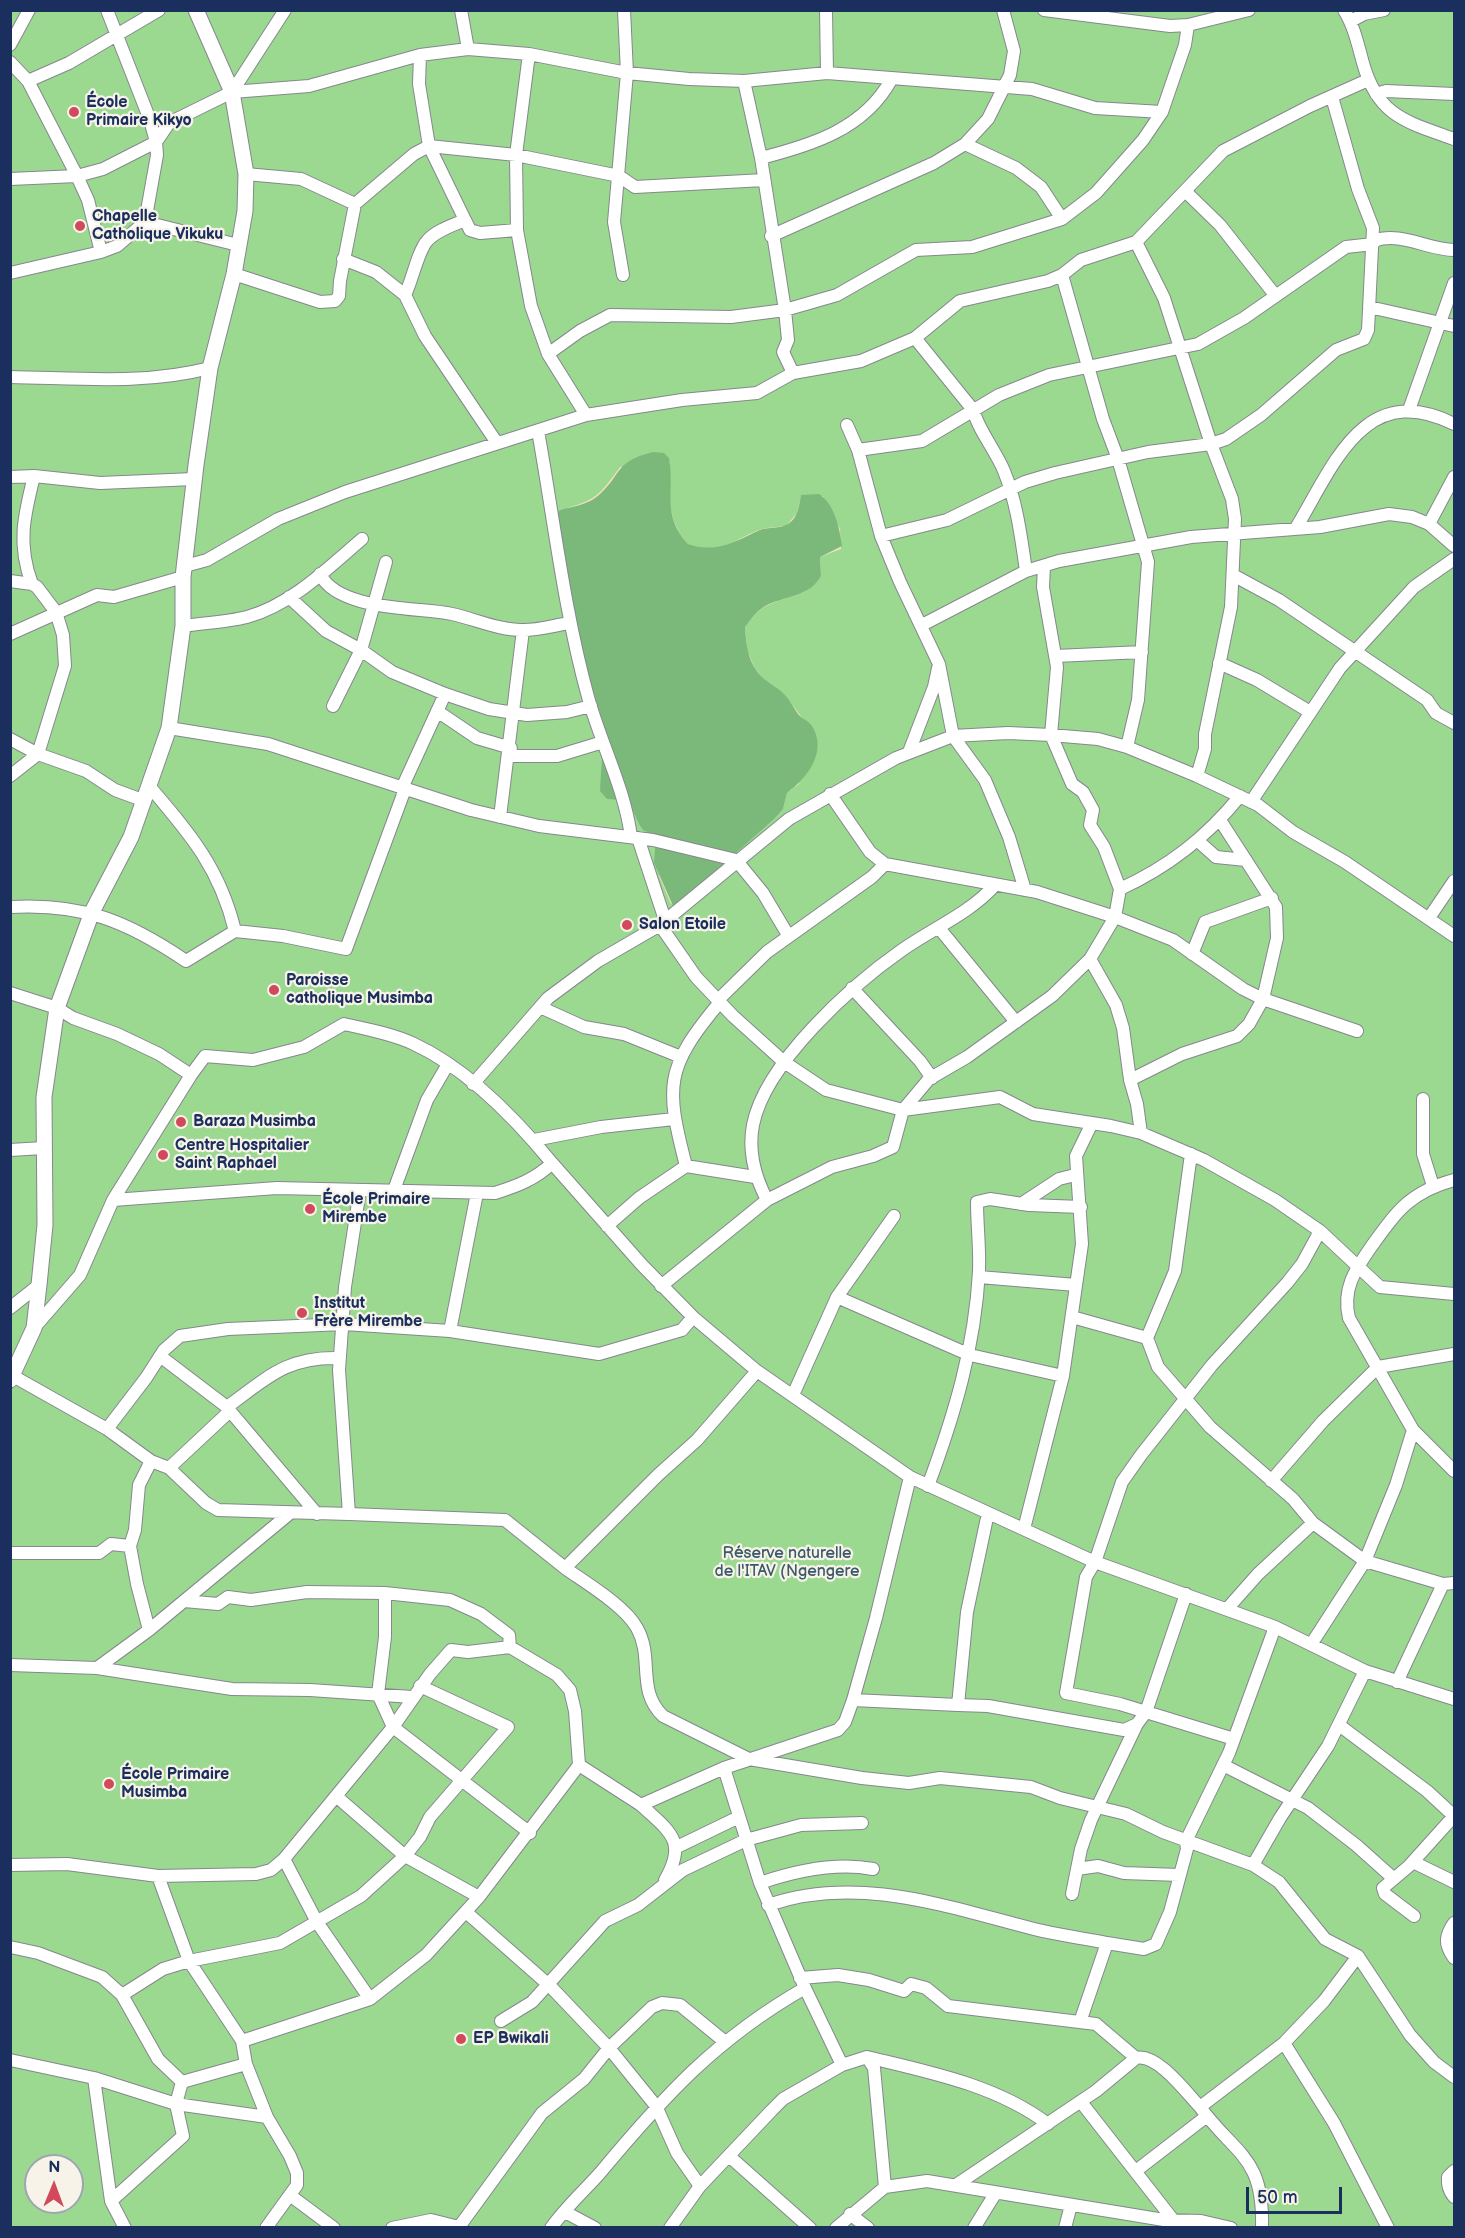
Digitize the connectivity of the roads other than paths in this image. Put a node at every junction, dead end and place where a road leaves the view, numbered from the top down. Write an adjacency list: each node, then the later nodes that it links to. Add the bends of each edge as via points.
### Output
1 (29, 10): 16 (street)
2 (107, 10): 15 (street)
3 (159, 10): 15 (street)
4 (196, 10): 28 (street)
5 (285, 10): 28 (street)
6 (461, 10): 17 (street)
7 (624, 10): 21 (street)
8 (826, 10): 22 (street)
9 (1003, 10): 27 (street, via 1014,51)
10 (1044, 10): 14 (street)
11 (1249, 10): 14 (street)
12 (1384, 10): 13 (street)
13 (1347, 16): 24 (street)
14 (1188, 25): 32 (street)
15 (118, 33): 25 (street, via 69,63); 34 (street)
16 (11, 41)
17 (468, 49): 18 (street); 19 (street)
18 (529, 54): 21 (street); 37 (street)
19 (420, 55): 28 (street, via 309,86); 36 (street, via 419,84)
20 (10, 62): 25 (street)
21 (627, 73): 26 (street); 41 (street)
22 (827, 74): 23 (street); 26 (street)
23 (891, 80): 27 (street); 38 (street, via 880,100 852,124 807,146)
24 (1368, 80): 30 (street); 31 (street)
25 (28, 81): 40 (street)
26 (744, 81): 38 (street)
27 (1006, 87): 32 (street, via 1032,89 1095,108); 35 (street, via 987,119)
28 (232, 92): 34 (street, via 169,123); 39 (street)
29 (1455, 93): 30 (street)
30 (1376, 94): 33 (street, via 1393,116)
31 (1332, 97): 44 (street, via 1234,143 1210,163); 52 (street, via 1373,228)
32 (1162, 112): 46 (street, via 1096,194)
33 (1455, 140)
34 (156, 142): 40 (street, via 103,169); 48 (street)
35 (965, 144): 46 (street, via 1016,168 1041,187); 50 (street, via 934,164)
36 (429, 146): 37 (street); 45 (street); 47 (street)
37 (516, 155): 41 (street); 49 (street)
38 (761, 158): 43 (street)
39 (246, 174): 45 (street, via 301,179); 53 (street)
40 (77, 176): 42 (street); 55 (street, via 88,200)
41 (619, 176): 43 (street, via 635,187); 59 (street, via 614,222)
42 (10, 179)
43 (764, 180): 50 (street)
44 (1186, 192): 51 (street); 63 (street, via 1220,225)
45 (355, 204): 56 (street)
46 (1062, 219): 65 (street, via 972,247 916,250 837,295)
47 (465, 220): 49 (street, via 470,230 480,233); 62 (street, via 427,241)
48 (145, 222): 53 (street); 55 (street, via 117,246)
49 (517, 230): 70 (street, via 531,306)
50 (771, 236): 65 (street)
51 (1136, 242): 60 (street, via 1082,260); 69 (street, via 1157,279)
52 (1374, 243): 54 (street, via 1382,238 1402,239); 63 (street, via 1346,247); 64 (street)
53 (238, 245): 58 (street)
54 (1455, 250)
55 (101, 252): 57 (street)
56 (343, 259): 58 (street, via 339,296 330,302); 62 (street, via 376,272)
57 (10, 273)
58 (234, 274): 71 (street)
59 (623, 275)
60 (1062, 275): 68 (street, via 960,301); 72 (street)
61 (1455, 283): 66 (street)
62 (405, 295): 81 (street, via 425,336)
63 (1275, 296): 69 (street, via 1222,332)
64 (1369, 307): 66 (street); 82 (street, via 1364,339 1336,351 1245,428)
65 (785, 310): 70 (street, via 731,317 610,315); 73 (street, via 788,340 783,352)
66 (1440, 323): 67 (street); 75 (street)
67 (1455, 326)
68 (915, 338): 73 (street, via 861,361); 76 (street)
69 (1180, 349): 72 (street); 82 (street)
70 (548, 354): 77 (street)
71 (210, 368): 74 (street, via 178,376 109,381); 88 (street)
72 (1090, 368): 76 (street, via 1024,384); 84 (street)
73 (793, 373): 77 (street, via 757,393)
74 (10, 377)
75 (1409, 410): 78 (street); 91 (street, via 1386,414 1360,430 1344,446)
76 (974, 411): 83 (street, via 922,441); 89 (street, via 975,423 985,432)
77 (586, 415): 80 (street)
78 (1455, 424)
79 (847, 425): 83 (street)
80 (538, 431): 81 (street); 109 (street)
81 (497, 443): 101 (street, via 345,492 278,519)
82 (1211, 444): 84 (street); 92 (street, via 1232,499)
83 (858, 450): 93 (street)
84 (1118, 459): 89 (street, via 1055,472); 96 (street)
85 (34, 476): 86 (street); 88 (street, via 100,483); 105 (street, via 22,532 23,562)
86 (10, 477)
87 (1455, 477): 90 (street)
88 (194, 479): 101 (street)
89 (1011, 489): 93 (street, via 947,520); 100 (street)
90 (1429, 524): 91 (street, via 1389,514); 95 (street)
91 (1296, 528): 92 (street)
92 (1235, 532): 96 (street); 103 (street)
93 (881, 536): 110 (street)
94 (362, 539): 102 (street)
95 (1455, 546)
96 (1144, 548): 99 (street); 116 (street, via 1148,573)
97 (1455, 559): 115 (street, via 1414,587)
98 (386, 562): 107 (street)
99 (1044, 566): 100 (street); 117 (street, via 1043,587)
100 (1026, 570): 110 (street)
101 (184, 572): 108 (street, via 114,597 98,595); 111 (street)
102 (320, 574): 106 (street); 107 (street, via 325,584)
103 (1233, 575): 115 (street, via 1279,600); 118 (street, via 1231,607)
104 (10, 581): 105 (street)
105 (32, 584): 108 (street)
106 (289, 597): 111 (street, via 273,608 247,617); 114 (street, via 326,631)
107 (373, 604): 112 (street, via 452,614); 114 (street)
108 (56, 612): 113 (street); 135 (street, via 63,635 63,682)
109 (570, 623): 112 (street); 122 (street)
110 (922, 625): 119 (street)
111 (183, 626): 127 (street)
112 (523, 630): 125 (street)
113 (10, 634)
114 (361, 650): 120 (street, via 392,672); 121 (street)
115 (1355, 651): 124 (street); 126 (street)
116 (1142, 652): 117 (street); 132 (street, via 1138,700)
117 (1056, 656): 128 (street, via 1057,690)
118 (1219, 663): 124 (street, via 1257,680); 137 (street)
119 (939, 664): 129 (street); 134 (street)
120 (445, 694): 123 (street); 125 (street)
121 (333, 706)
122 (591, 706): 125 (street, via 549,714); 131 (street)
123 (437, 711): 133 (street, via 477,738); 138 (street)
124 (1310, 712): 141 (street)
125 (515, 714): 133 (street)
126 (1455, 723)
127 (169, 728): 138 (street, via 268,744); 139 (street)
128 (1051, 735): 129 (street); 132 (street, via 1098,739); 152 (street, via 1072,784 1083,792 1093,810 1090,825 1104,847)
129 (953, 736): 134 (street); 151 (street, via 985,780 1009,837)
130 (10, 739): 135 (street)
131 (603, 742): 133 (street, via 557,756); 144 (street)
132 (1127, 747): 137 (street)
133 (510, 752): 142 (street)
134 (909, 752): 140 (street)
135 (38, 754): 136 (street); 139 (street, via 86,771 115,790)
136 (10, 776)
137 (1197, 776): 141 (street)
138 (404, 788): 142 (street); 160 (street, via 346,949)
139 (147, 794): 155 (street, via 131,837); 160 (street, via 179,821 217,875)
140 (830, 794): 146 (street, via 789,819); 148 (street, via 870,852)
141 (1245, 799): 143 (street); 157 (street)
142 (500, 817): 144 (street)
143 (1220, 820): 145 (street); 147 (street)
144 (634, 838): 146 (street); 158 (street)
145 (1198, 841): 147 (street, via 1216,857); 152 (street, via 1184,854)
146 (736, 860): 158 (street); 161 (street, via 757,884)
147 (1246, 860): 153 (street)
148 (885, 864): 150 (street); 161 (street)
149 (1455, 881): 157 (street)
150 (995, 885): 151 (street); 159 (street, via 982,899)
151 (1025, 890): 156 (street)
152 (1120, 890): 156 (street)
153 (1272, 898): 163 (street, via 1205,922); 167 (street, via 1278,918 1277,938)
154 (10, 907): 155 (street, via 61,907)
155 (92, 912): 160 (street, via 149,936 186,962); 170 (street)
156 (1115, 917): 163 (street, via 1173,940); 164 (street)
157 (1429, 918): 162 (street)
158 (663, 922): 168 (street, via 678,954); 169 (street, via 580,973)
159 (939, 928): 165 (street); 171 (street)
160 (235, 931)
161 (788, 936): 168 (street)
162 (1455, 936)
163 (1192, 954): 167 (street)
164 (1090, 959): 171 (street, via 1052,996); 178 (street, via 1116,1005)
165 (852, 988): 174 (street); 177 (street)
166 (10, 993): 170 (street)
167 (1263, 999): 172 (street); 178 (street, via 1237,1036 1182,1054)
168 (719, 1001): 173 (street); 174 (street)
169 (540, 1007): 173 (street, via 584,1027 624,1034); 179 (street)
170 (57, 1008): 176 (street, via 159,1054); 186 (street, via 44,1097)
171 (1016, 1022): 177 (street)
172 (1357, 1031)
173 (681, 1056): 182 (street, via 671,1099)
174 (784, 1062): 181 (street, via 826,1090); 192 (street, via 760,1104 753,1126)
175 (448, 1064): 176 (street, via 413,1043 344,1024 304,1047 253,1060 205,1056); 179 (street); 196 (street, via 427,1100)
176 (191, 1074): 198 (street)
177 (932, 1078): 181 (street)
178 (1130, 1080): 184 (street)
179 (473, 1084): 185 (street)
180 (1423, 1099): 194 (street, via 1423,1154)
181 (903, 1110): 183 (street, via 1000,1097 1033,1114); 199 (street, via 893,1147 832,1167)
182 (674, 1119): 185 (street); 190 (street)
183 (1092, 1123): 184 (street); 191 (street, via 1076,1156)
184 (1141, 1133): 188 (street)
185 (534, 1140): 189 (street)
186 (44, 1148): 187 (street); 207 (street, via 45,1225)
187 (10, 1150)
188 (1191, 1154): 204 (street, via 1250,1184); 218 (street, via 1175,1271)
189 (552, 1163): 197 (street, via 518,1186); 203 (street)
190 (686, 1166): 192 (street); 203 (street)
191 (1075, 1175): 200 (street, via 1052,1183); 201 (street)
192 (755, 1177): 199 (street)
193 (1455, 1180): 194 (street)
194 (1433, 1186): 205 (street, via 1396,1211)
195 (360, 1190): 196 (street); 198 (street, via 277,1188); 215 (street, via 345,1287)
196 (394, 1190): 197 (street)
197 (477, 1193): 217 (street)
198 (113, 1200): 216 (street, via 80,1275)
199 (767, 1200): 209 (street)
200 (1020, 1204): 201 (street); 206 (street, via 990,1199 977,1202)
201 (1080, 1207): 208 (street, via 1082,1244)
202 (894, 1216): 211 (street)
203 (607, 1226): 209 (street)
204 (1320, 1231): 205 (street); 228 (street, via 1302,1264)
205 (1358, 1264): 210 (street, via 1380,1287); 223 (street, via 1348,1287 1346,1306)
206 (979, 1276): 208 (street); 220 (street)
207 (39, 1285): 212 (street); 216 (street)
208 (1076, 1285): 214 (street)
209 (661, 1286): 213 (street)
210 (1455, 1294)
211 (837, 1297): 220 (street); 227 (street)
212 (10, 1308)
213 (693, 1317): 217 (street, via 682,1330 599,1354); 224 (street)
214 (1072, 1317): 218 (street); 225 (street)
215 (344, 1324): 217 (street); 221 (street, via 228,1329 180,1336); 222 (street)
216 (34, 1328): 226 (street)
217 (450, 1331)
218 (1147, 1338): 228 (street, via 1158,1367)
219 (1455, 1354): 223 (street)
220 (970, 1355): 225 (street); 237 (street)
221 (160, 1356): 229 (street); 230 (street)
222 (340, 1358): 229 (street, via 300,1360 277,1370); 241 (street)
223 (1378, 1367): 231 (street); 236 (street, via 1323,1421)
224 (757, 1371): 227 (street); 248 (street, via 697,1440)
225 (1063, 1376): 243 (street)
226 (12, 1378): 230 (street)
227 (793, 1395): 235 (street)
228 (1186, 1400): 236 (street, via 1210,1427); 247 (street, via 1122,1482)
229 (228, 1409): 233 (street); 240 (street)
230 (108, 1429): 232 (street)
231 (1413, 1430): 234 (street); 246 (street)
232 (150, 1461): 233 (street); 244 (street, via 139,1485)
233 (169, 1468): 239 (street, via 206,1503 219,1510 261,1509)
234 (1455, 1471)
235 (910, 1477): 237 (street); 266 (street)
236 (1272, 1480): 242 (street)
237 (928, 1486): 238 (street)
238 (988, 1513): 243 (street); 267 (street, via 967,1612)
239 (289, 1514): 240 (street); 252 (street)
240 (317, 1514): 241 (street)
241 (349, 1514): 248 (street, via 505,1520)
242 (1314, 1523): 246 (street); 253 (street, via 1258,1574)
243 (1024, 1529): 247 (street)
244 (130, 1546): 245 (street, via 111,1544 99,1553); 255 (street)
245 (10, 1553)
246 (1365, 1561): 249 (street); 256 (street)
247 (1095, 1562): 251 (street); 268 (street, via 1086,1577 1066,1693)
248 (565, 1568): 273 (street, via 623,1612 637,1628 644,1648 647,1693 653,1707 663,1716)
249 (1449, 1584): 261 (street)
250 (386, 1593): 252 (street, via 307,1592 251,1600 228,1597 218,1604); 257 (street, via 450,1600 481,1614 509,1635); 263 (street)
251 (1186, 1594): 253 (street); 268 (street)
252 (184, 1601): 255 (street)
253 (1227, 1610): 254 (street)
254 (1275, 1628): 256 (street); 272 (street)
255 (149, 1630): 259 (street)
256 (1312, 1643): 260 (street)
257 (510, 1647): 262 (street, via 451,1650); 275 (street, via 557,1675 570,1690 576,1711)
258 (10, 1665): 259 (street)
259 (97, 1668): 263 (street, via 232,1689)
260 (1365, 1671): 261 (street); 270 (street)
261 (1397, 1682): 265 (street)
262 (420, 1686): 264 (street); 277 (street, via 508,1727)
263 (378, 1694): 264 (street); 271 (street)
264 (412, 1697): 271 (street)
265 (1455, 1699)
266 (853, 1700): 267 (street); 273 (street, via 838,1730)
267 (958, 1705): 269 (street, via 988,1706 1102,1728 1124,1730)
268 (1146, 1712): 269 (street); 272 (street)
269 (1137, 1724): 281 (street)
270 (1339, 1725): 279 (street); 282 (street)
271 (393, 1727): 277 (street); 278 (street)
272 (1234, 1739): 274 (street)
273 (749, 1759): 276 (street); 281 (street, via 909,1783 940,1778 1008,1783)
274 (1223, 1765): 279 (street); 287 (street)
275 (579, 1766): 280 (street); 285 (street)
276 (724, 1768): 280 (street); 283 (street)
277 (461, 1780): 285 (street); 289 (street, via 430,1817)
278 (336, 1796): 289 (street); 290 (street)
279 (1292, 1799): 293 (street); 298 (street, via 1356,1845)
280 (641, 1805): 288 (street, via 672,1833)
281 (1098, 1807): 287 (street, via 1126,1814); 295 (street)
282 (1454, 1816): 291 (street)
283 (739, 1817): 286 (street); 288 (street)
284 (862, 1823): 286 (street, via 801,1825)
285 (530, 1833): 303 (street)
286 (746, 1840): 300 (street); 301 (street, via 683,1870)
287 (1186, 1840): 293 (street); 296 (street)
288 (677, 1847): 301 (street, via 673,1866)
289 (405, 1856): 303 (street); 307 (street, via 361,1896)
290 (284, 1859): 297 (street, via 271,1870 256,1874); 307 (street)
291 (1413, 1862): 298 (street); 299 (street)
292 (10, 1865): 297 (street, via 67,1864)
293 (1253, 1866): 311 (street, via 1279,1882 1325,1939)
294 (873, 1869): 300 (street, via 823,1868)
295 (1077, 1869): 296 (street, via 1098,1866 1124,1873); 302 (street)
296 (1179, 1875): 309 (street, via 1170,1912 1156,1944 1144,1948)
297 (158, 1876): 313 (street)
298 (1393, 1878): 306 (street, via 1383,1890)
299 (1455, 1882)
300 (760, 1883): 304 (street)
301 (661, 1887): 314 (street, via 638,1905 605,1921)
302 (1071, 1894)
303 (479, 1897): 305 (street)
304 (768, 1905): 309 (street, via 801,1895 843,1890 899,1895); 315 (street)
305 (466, 1912): 314 (street); 317 (street, via 426,1955)
306 (1414, 1916)
307 (317, 1922): 313 (street, via 280,1943); 317 (street)
308 (1455, 1923): 312 (street, via 1446,1938)
309 (1107, 1943): 319 (street)
310 (10, 1947): 316 (street, via 102,1977)
311 (1358, 1956): 322 (street, via 1324,2001); 329 (street, via 1410,2035 1434,2062)
312 (1455, 1958)
313 (189, 1961): 316 (street, via 163,1969); 320 (street)
314 (548, 1983): 318 (street, via 532,2002); 323 (street)
315 (802, 1983): 319 (street, via 838,1975 904,1991 911,1984 918,1984 948,2006); 321 (street); 328 (street)
316 (122, 1995): 331 (street, via 158,2059)
317 (370, 1999): 320 (street)
318 (501, 2021)
319 (1080, 2022): 325 (street, via 1096,2024)
320 (242, 2041): 327 (street)
321 (724, 2041): 323 (street, via 680,2005 662,2003 652,2007); 334 (street)
322 (1284, 2043): 335 (street); 366 (street, via 1334,2123)
323 (609, 2048): 334 (street); 355 (street, via 584,2079 542,2113 459,2227 431,2220)
324 (867, 2057): 328 (street); 337 (street, via 941,2075 1004,2097 1025,2106); 343 (street, via 874,2068)
325 (1136, 2058): 332 (street); 335 (street, via 1144,2056 1156,2062)
326 (10, 2060): 330 (street)
327 (246, 2064): 331 (street); 336 (street)
328 (842, 2065): 338 (street, via 783,2099)
329 (1455, 2077)
330 (94, 2078): 333 (street); 347 (street)
331 (182, 2082): 333 (street)
332 (1081, 2102): 337 (street); 339 (street)
333 (176, 2104): 336 (street); 347 (street, via 183,2136)
334 (656, 2106): 342 (street, via 676,2153); 349 (street)
335 (1204, 2111): 339 (street); 365 (street, via 1249,2160 1261,2194)
336 (267, 2117): 345 (street, via 297,2173 297,2185)
337 (1048, 2124): 341 (street)
338 (729, 2156): 342 (street); 359 (street)
339 (1137, 2170): 351 (street)
340 (1455, 2171): 346 (street, via 1448,2180 1449,2191)
341 (956, 2185): 343 (street, via 927,2181); 344 (street)
342 (700, 2186): 358 (street)
343 (885, 2187): 350 (street)
344 (995, 2194): 348 (street); 362 (street)
345 (291, 2196): 353 (street); 354 (street)
346 (1455, 2197)
347 (111, 2201): 352 (street)
348 (1071, 2205): 351 (street); 363 (street)
349 (565, 2212): 356 (street); 357 (street)
350 (850, 2214): 360 (street); 361 (street)
351 (1167, 2223): 364 (street, via 1201,2221)
352 (125, 2228)
353 (266, 2228)
354 (334, 2228)
355 (392, 2228)
356 (551, 2228)
357 (595, 2228)
358 (670, 2228)
359 (810, 2228)
360 (836, 2228)
361 (868, 2228)
362 (974, 2228)
363 (1065, 2228)
364 (1231, 2228)
365 (1262, 2228)
366 (1388, 2228)

